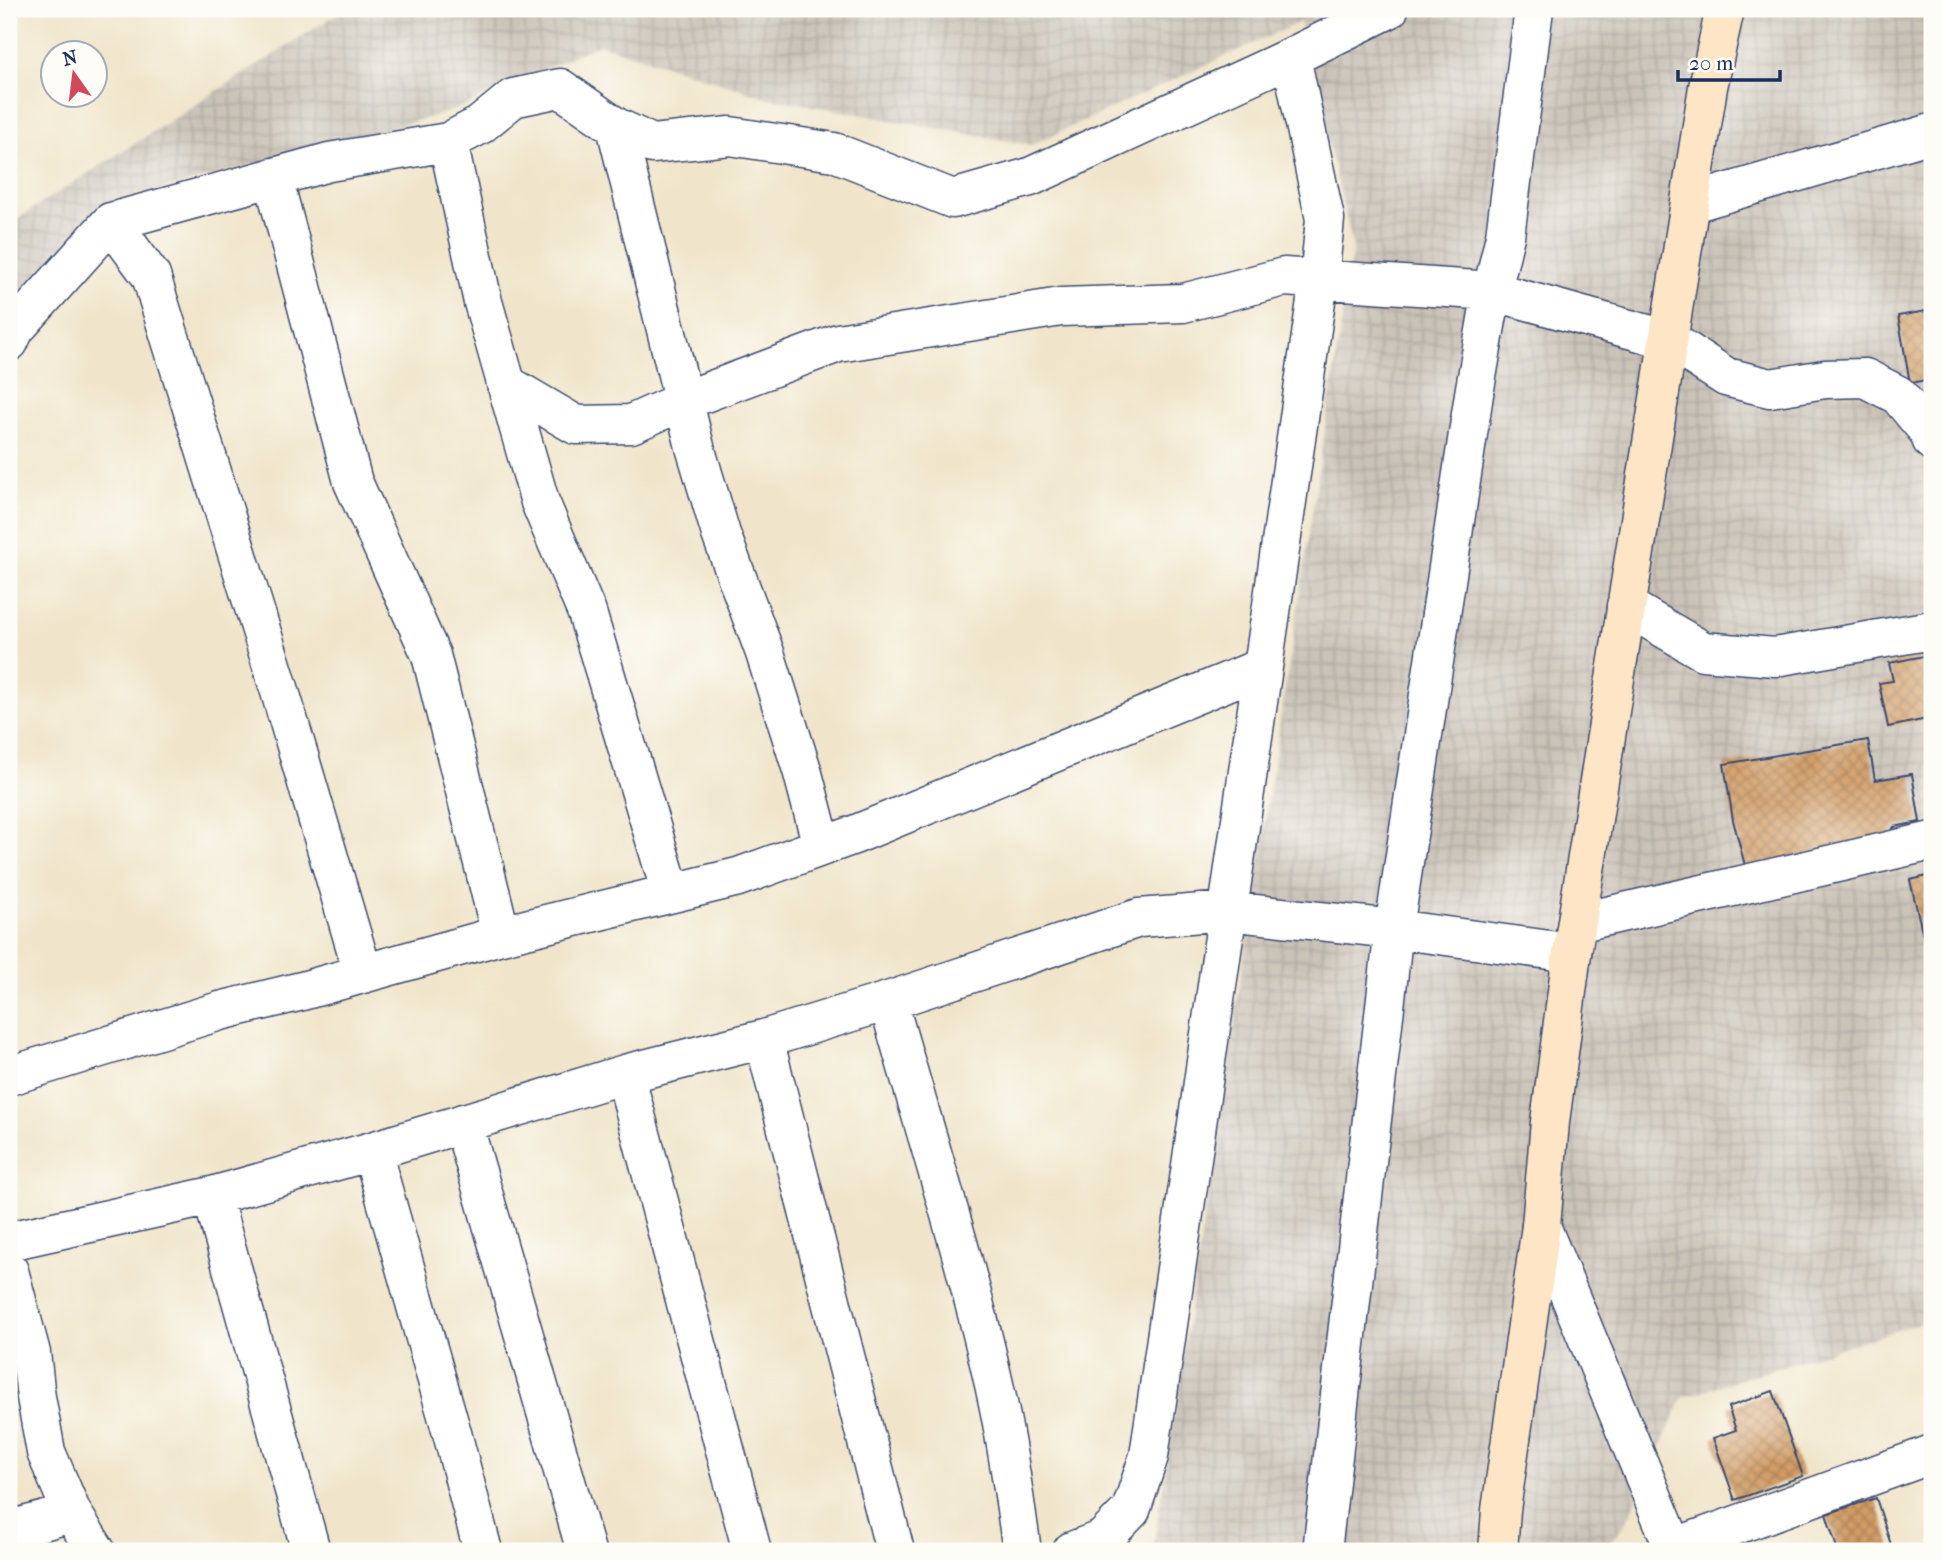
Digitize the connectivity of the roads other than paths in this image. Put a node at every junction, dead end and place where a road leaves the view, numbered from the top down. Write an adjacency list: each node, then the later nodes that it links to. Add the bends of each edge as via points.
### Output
1 (1389, 9): 4 (street)
2 (1534, 9): 12 (street, via 1505,236)
3 (1725, 9): 9 (street, via 1708,87)
4 (1291, 57): 5 (street, via 1030,177 953,198 834,152 730,136 652,144); 11 (street, via 1325,219)
5 (616, 127): 7 (street, via 560,88 513,98 480,125); 16 (street)
6 (1932, 133): 9 (street)
7 (448, 142): 8 (street, via 329,162); 15 (street)
8 (273, 177): 10 (street); 26 (street, via 353,482 431,655)
9 (1692, 203): 13 (street)
10 (111, 222): 14 (street, via 15,328); 28 (street, via 151,276)
11 (1319, 280): 12 (street); 16 (street, via 1284,278 1184,303 1061,307 838,344); 20 (street)
12 (1492, 291): 13 (street); 25 (street)
13 (1669, 341): 17 (street, via 1726,377 1770,388 1865,378 1898,395); 18 (street)
14 (9, 342)
15 (506, 384): 16 (street, via 576,425 631,424); 23 (street, via 540,502 587,613)
16 (682, 401): 22 (street, via 721,534 802,770)
17 (1932, 441)
18 (1626, 606): 19 (street, via 1703,651 1775,657); 27 (street)
19 (1932, 630)
20 (1263, 667): 22 (street); 24 (street)
21 (1932, 841): 27 (street)
22 (822, 846): 23 (street, via 738,877)
23 (671, 893): 26 (street)
24 (1227, 911): 25 (street); 29 (street, via 1139,918); 51 (street, via 1149,1455 1131,1510 1104,1539)
25 (1394, 929): 27 (street); 52 (street)
26 (501, 935): 28 (street)
27 (1575, 938): 36 (street)
28 (363, 973): 32 (street, via 185,1021)
29 (888, 1001): 30 (street); 50 (street, via 997,1396)
30 (764, 1039): 31 (street); 49 (street)
31 (625, 1074): 33 (street); 48 (street)
32 (9, 1076)
33 (463, 1124): 34 (street); 47 (street)
34 (372, 1151): 35 (street); 46 (street)
35 (212, 1196): 37 (street); 45 (street)
36 (1541, 1226): 43 (street); 53 (street)
37 (9, 1241)
38 (10, 1281): 39 (street)
39 (20, 1356): 41 (street, via 36,1397 47,1452)
40 (1932, 1454): 43 (street)
41 (72, 1513): 42 (street); 44 (street)
42 (9, 1530)
43 (1674, 1550)
44 (96, 1551)
45 (311, 1551)
46 (483, 1551)
47 (586, 1551)
48 (752, 1551)
49 (895, 1551)
50 (1022, 1551)
51 (1072, 1551)
52 (1322, 1551)
53 (1498, 1551)

